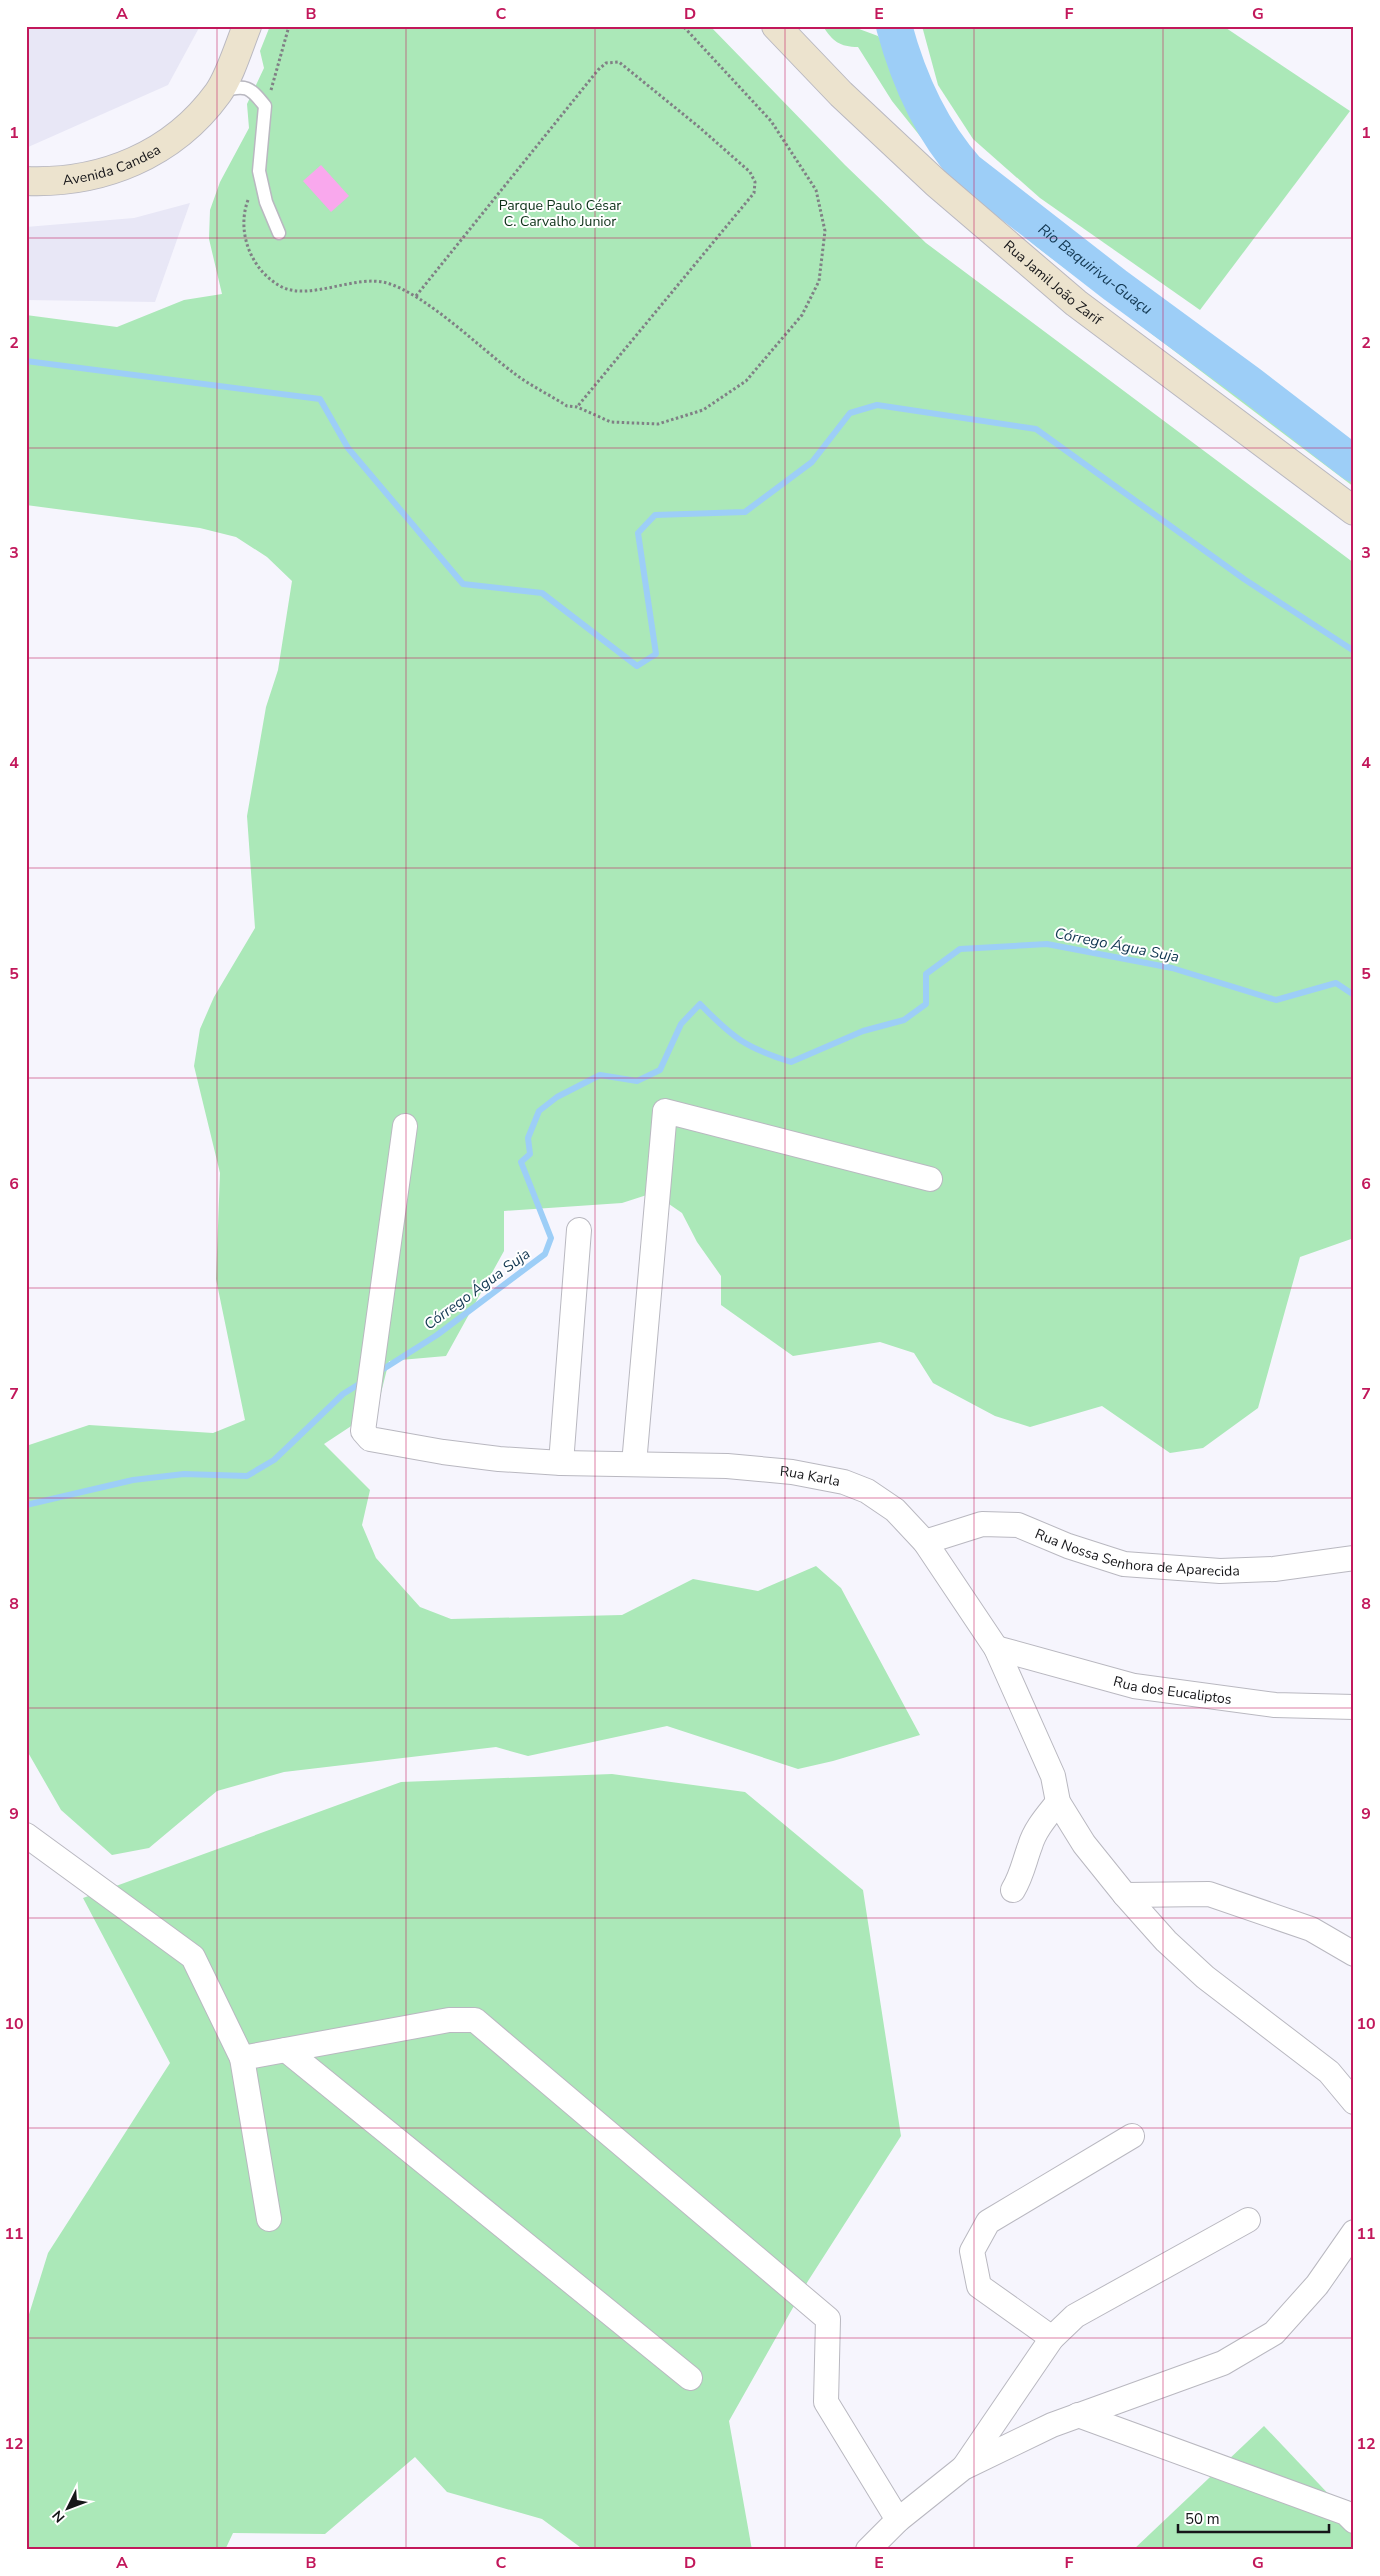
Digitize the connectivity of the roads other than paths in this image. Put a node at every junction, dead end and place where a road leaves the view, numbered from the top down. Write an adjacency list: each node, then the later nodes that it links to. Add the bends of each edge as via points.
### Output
1 (247, 26): 3 (main road, Avenida Candea)
2 (776, 26): 6 (main road, Rua Jamil João Zarif, via 841,94 936,183 1076,303)
3 (220, 91): 4 (main road, Avenida Candea, via 189,127 147,155 105,174 54,182); 5 (lane, via 237,86 248,88 265,106 259,171 266,202)
4 (26, 181)
5 (280, 233)
6 (1354, 511)
7 (405, 1126): 10 (street, Rua Karla, via 363,1431 370,1439 443,1452)
8 (930, 1179): 11 (street, via 665,1111)
9 (579, 1230): 10 (street)
10 (561, 1463): 11 (street, Rua Karla)
11 (634, 1464): 12 (street, Rua Karla, via 727,1466 792,1472 844,1482 866,1491 894,1510)
12 (926, 1542): 13 (street, Rua Nossa Senhora de Aparecida, via 982,1524 1018,1525 1124,1564 1220,1571 1274,1569); 14 (street, Rua Karla)
13 (1354, 1558)
14 (996, 1648): 15 (street, Rua dos Eucaliptos, via 1134,1686 1275,1705); 16 (street, Rua Karla, via 1053,1776)
15 (1354, 1707)
16 (1058, 1802): 18 (street, via 1038,1828 1021,1877); 19 (street, via 1084,1844)
17 (26, 1835): 22 (street, via 193,1957)
18 (1013, 1890)
19 (1125, 1894): 20 (street, via 1208,1894 1311,1929); 23 (street, via 1166,1940 1205,1976 1328,2072)
20 (1354, 1954)
21 (286, 2050): 22 (street); 29 (street); 32 (street, via 449,2020 475,2020 828,2319 826,2402)
22 (242, 2058): 25 (street)
23 (1354, 2102)
24 (1132, 2136): 28 (street, via 988,2222 972,2251 979,2286)
25 (269, 2219)
26 (1248, 2220): 28 (street, via 1075,2316)
27 (1354, 2232): 30 (street, via 1317,2285 1274,2333 1223,2363)
28 (1052, 2338): 31 (street)
29 (690, 2378)
30 (1078, 2415): 31 (street); 33 (street, via 1346,2513)
31 (963, 2468): 32 (street)
32 (898, 2520): 34 (street)
33 (1354, 2521)
34 (868, 2550)

